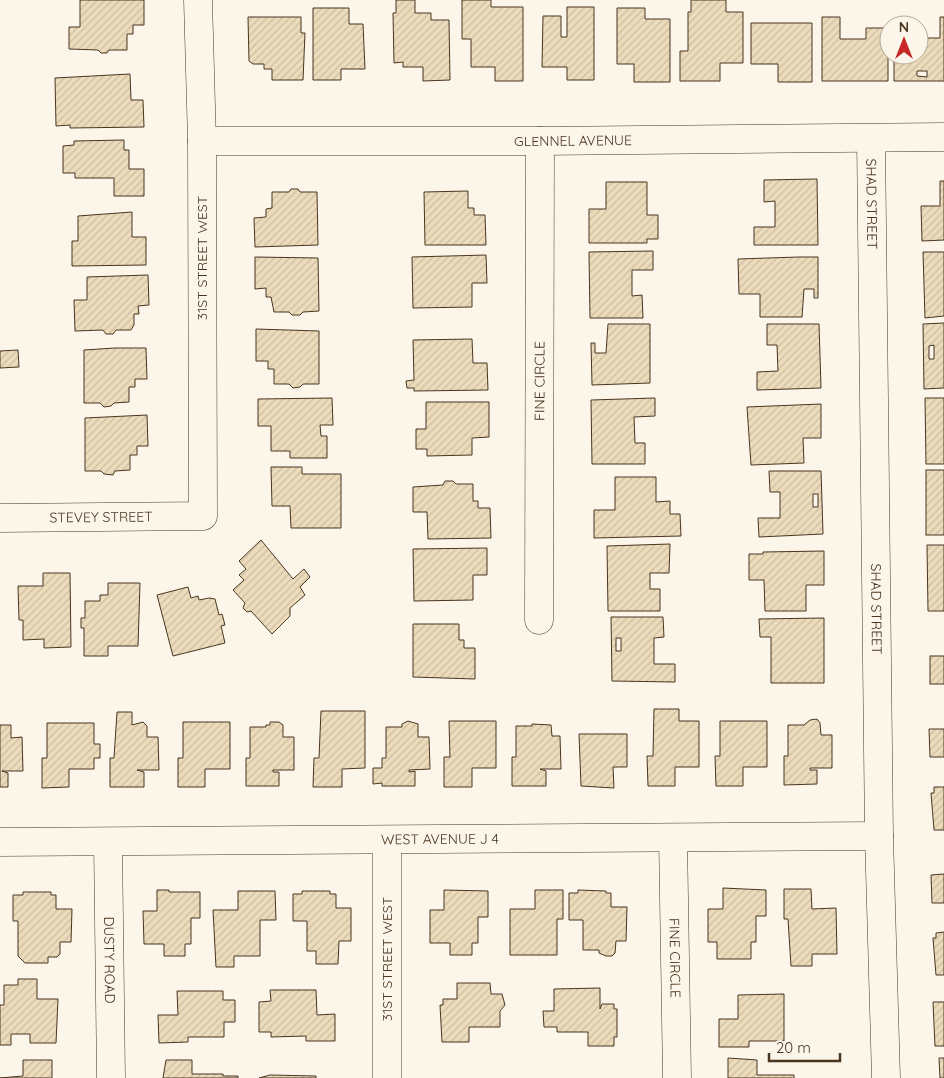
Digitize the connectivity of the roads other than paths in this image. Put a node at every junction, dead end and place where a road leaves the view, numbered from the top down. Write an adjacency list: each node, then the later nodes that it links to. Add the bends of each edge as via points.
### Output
1 (198, 0): 4 (street, 31ST STREET WEST)
2 (944, 138): 3 (street, GLENNEL AVENUE)
3 (871, 139): 5 (street, GLENNEL AVENUE); 9 (street, SHAD STREET)
4 (202, 141): 5 (street, GLENNEL AVENUE); 6 (street, 31ST STREET WEST)
5 (540, 141): 8 (street, FINE CIRCLE)
6 (204, 516): 7 (street, STEVEY STREET)
7 (0, 518)
8 (539, 620)
9 (879, 836): 10 (street, WEST AVENUE J 4); 17 (street, SHAD STREET)
10 (672, 838): 11 (street, WEST AVENUE J 4); 16 (street, FINE CIRCLE)
11 (388, 840): 13 (street, WEST AVENUE J 4); 15 (street, 31ST STREET WEST)
12 (0, 842): 13 (street, WEST AVENUE J 4)
13 (108, 842): 14 (street, DUSTY ROAD)
14 (111, 1078)
15 (387, 1078)
16 (677, 1078)
17 (886, 1078)

